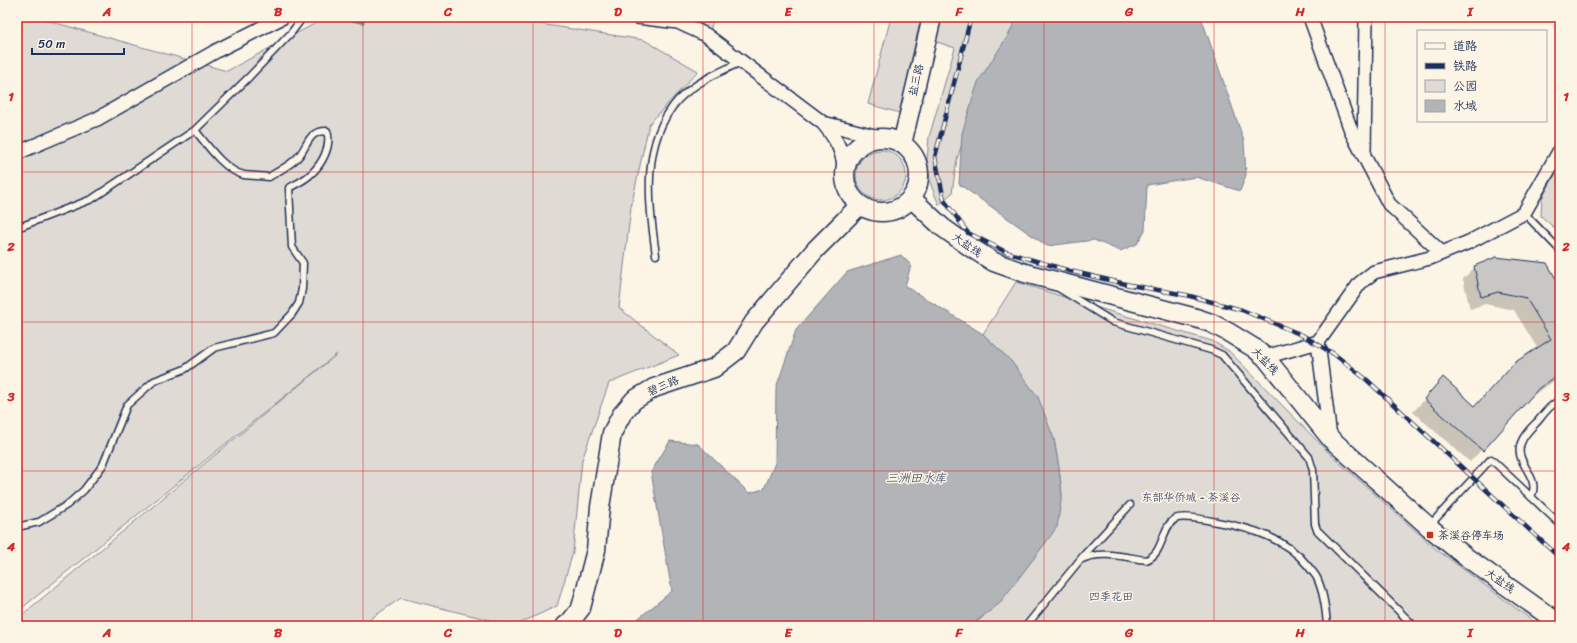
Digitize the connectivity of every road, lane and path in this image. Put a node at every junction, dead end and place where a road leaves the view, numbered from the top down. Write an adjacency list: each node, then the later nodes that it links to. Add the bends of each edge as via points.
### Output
1 (283, 17): 14 (street, via 218,50 98,119)
2 (302, 17): 10 (lane, via 286,39)
3 (637, 17): 7 (street)
4 (932, 17): 12 (main road, 盐三路)
5 (1310, 17): 15 (street, via 1352,133)
6 (1366, 17): 15 (street)
7 (677, 19): 8 (street, via 706,35)
8 (742, 62): 9 (street); 23 (lane, via 690,89 668,114 659,132 653,154 649,191)
9 (823, 123): 11 (street); 16 (street, via 841,149)
10 (195, 130): 20 (lane, via 92,199); 32 (lane, via 224,164 242,174 269,177 298,157 311,136 320,131 328,131 330,141 320,164 311,175 289,188 292,247 304,263 299,303 274,333 214,348 185,369 154,381 127,405 102,465 84,490 67,505 39,522)
11 (883, 138): 12 (main road); 16 (main road, via 864,142 856,148)
12 (902, 144): 17 (main road, via 914,156 918,169 918,182)
13 (1560, 150): 19 (street)
14 (17, 152)
15 (1364, 156): 22 (street, via 1389,204)
16 (845, 173): 18 (main road, via 849,191)
17 (911, 198): 18 (main road, via 900,207 887,211); 24 (main road, 大盐线, via 942,226 982,256 1008,268)
18 (860, 205): 36 (main road, 碧三路, via 816,249 759,316 736,351 714,368 654,388 634,400 622,414 612,433 596,550 581,608)
19 (1524, 213): 21 (lane); 22 (street)
20 (17, 228)
21 (1560, 250)
22 (1442, 253): 25 (street, via 1374,272 1360,283)
23 (656, 255)
24 (1040, 276): 26 (main road, 大盐线, via 1211,323 1242,339); 39 (lane, via 1113,322 1222,355 1309,457 1313,470 1314,518 1317,530)
25 (1318, 342): 26 (street); 28 (street)
26 (1264, 358): 28 (main road, 大盐线)
27 (1560, 400): 29 (lane, via 1546,411 1520,443 1522,463 1533,481)
28 (1331, 439): 33 (main road, 大盐线)
29 (1531, 497): 31 (lane); 33 (lane, via 1491,459)
30 (1130, 505): 34 (lane)
31 (1560, 524)
32 (17, 527)
33 (1428, 527): 35 (main road, 大盐线)
34 (1080, 560): 37 (lane); 38 (lane, via 1088,556 1101,555 1146,560 1158,550 1171,522 1181,517 1245,527 1273,538 1300,555 1317,578 1326,604)
35 (1560, 624)
36 (564, 626)
37 (1026, 626)
38 (1327, 626)
39 (1414, 626)

